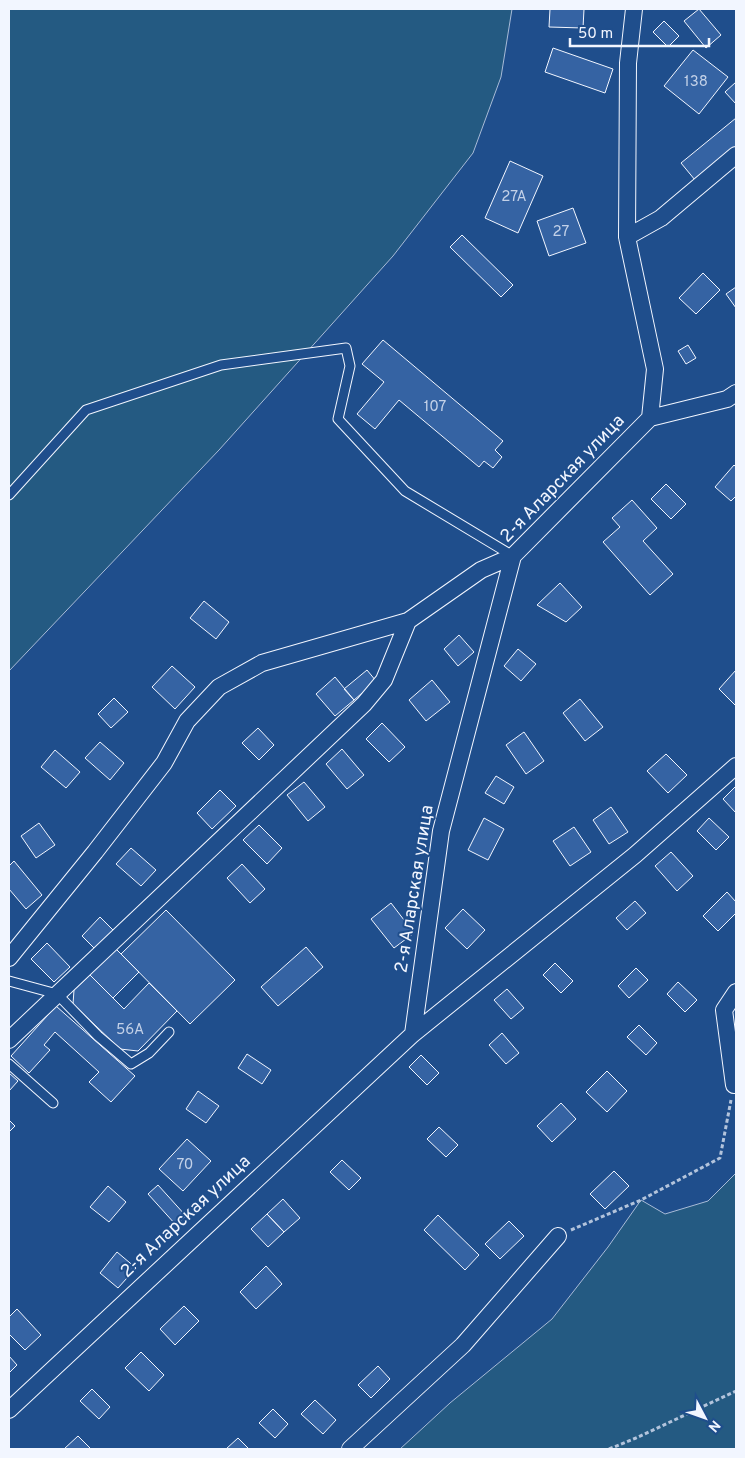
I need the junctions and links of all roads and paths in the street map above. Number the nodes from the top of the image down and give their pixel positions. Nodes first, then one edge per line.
1 (634, 9) edge
2 (736, 155) edge
3 (627, 237) junction
4 (736, 393) edge
5 (650, 418) junction
6 (9, 495) edge
7 (513, 556) junction
8 (408, 621) junction
9 (736, 766) edge
10 (9, 958) edge
11 (9, 981) edge
12 (736, 992) edge
13 (58, 994) junction
14 (169, 1032) dead end
15 (413, 1034) junction
16 (9, 1040) edge
17 (9, 1064) edge
18 (734, 1085) joint
19 (53, 1103) dead end
20 (558, 1236) joint
21 (736, 1391) edge
22 (9, 1410) edge
23 (350, 1449) edge
24 (609, 1449) edge

1 - 3 street, 2-я Аларская улица
2 - 3 street
3 - 5 street, 2-я Аларская улица
4 - 5 street
5 - 7 street, 2-я Аларская улица
6 - 7 lane
7 - 8 street
7 - 15 street, 2-я Аларская улица
8 - 10 street
8 - 13 street
9 - 15 street, 2-я Аларская улица
11 - 13 lane
12 - 18 street
13 - 14 lane
13 - 16 street
15 - 22 street, 2-я Аларская улица
17 - 19 lane
18 - 20 path
20 - 23 street
21 - 24 path

